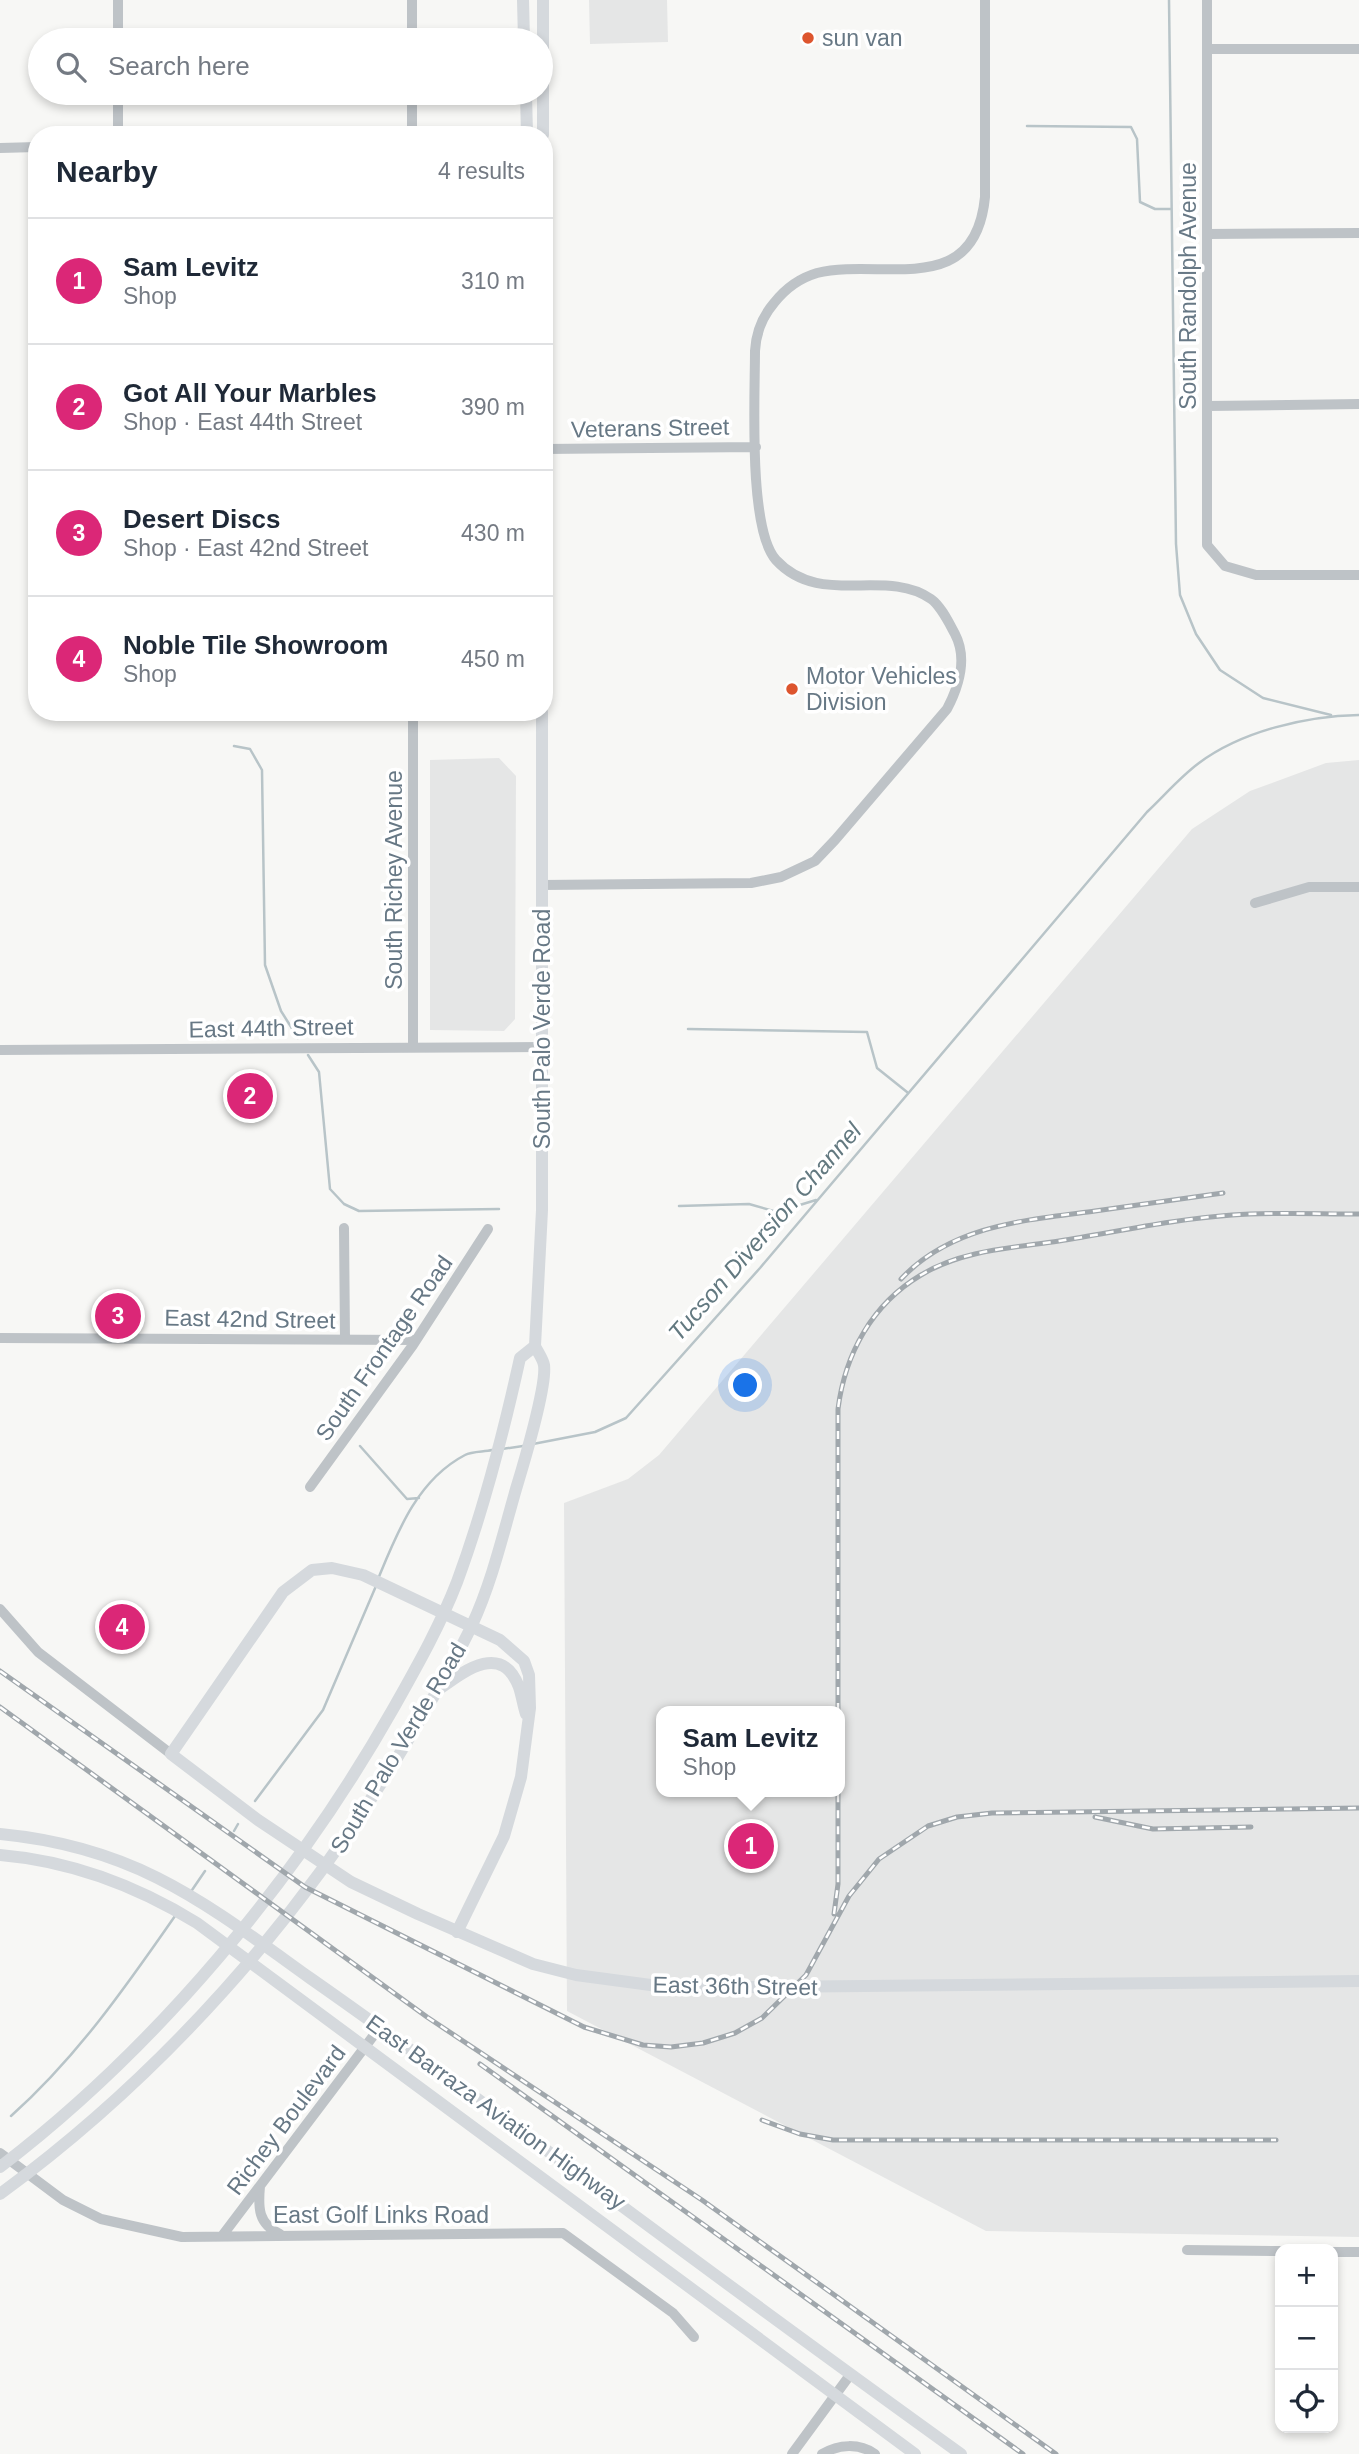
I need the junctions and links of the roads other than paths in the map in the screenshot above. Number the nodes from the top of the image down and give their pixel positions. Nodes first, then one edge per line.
1 (118, 0) edge
2 (412, 0) edge
3 (523, 0) edge
4 (543, 0) edge
5 (985, 0) edge
6 (1207, 0) edge
7 (118, 28) edge
8 (412, 28) edge
9 (524, 28) edge
10 (543, 28) edge
11 (1207, 48) junction
12 (1359, 49) edge
13 (118, 105) edge
14 (412, 105) edge
15 (526, 105) edge
16 (543, 105) edge
17 (118, 126) edge
18 (412, 126) edge
19 (527, 126) edge
20 (543, 126) edge
21 (28, 147) edge
22 (0, 148) edge
23 (1359, 233) edge
24 (1208, 234) junction
25 (1359, 404) edge
26 (1208, 406) junction
27 (756, 446) junction
28 (553, 449) edge
29 (1359, 575) edge
30 (413, 721) edge
31 (542, 721) edge
32 (542, 885) junction
33 (1359, 887) edge
34 (1255, 903) dead end
35 (414, 1047) junction
36 (543, 1047) junction
37 (0, 1050) edge
38 (344, 1228) dead end
39 (488, 1229) dead end
40 (0, 1338) edge
41 (345, 1339) junction
42 (416, 1340) junction
43 (535, 1346) junction
44 (310, 1487) dead end
45 (0, 1609) edge
46 (444, 1613) junction
47 (471, 1626) junction
48 (436, 1691) junction
49 (528, 1718) junction
50 (171, 1754) junction
51 (0, 1834) edge
52 (0, 1841) edge
53 (0, 1855) edge
54 (150, 1873) junction
55 (457, 1932) junction
56 (1359, 1981) edge
57 (380, 2027) junction
58 (366, 2046) junction
59 (3, 2160) edge
60 (28, 2174) junction
61 (260, 2186) junction
62 (0, 2194) edge
63 (284, 2235) junction
64 (222, 2236) junction
65 (1187, 2250) dead end
66 (1275, 2251) edge
67 (1338, 2252) edge
68 (1359, 2252) edge
69 (694, 2337) dead end
70 (850, 2375) junction
71 (835, 2396) junction
72 (792, 2454) edge
73 (822, 2454) edge
74 (875, 2454) edge
75 (915, 2454) edge
76 (961, 2454) edge

1 - 7 street
2 - 8 street
3 - 9 main road
4 - 10 main road
5 - 27 street
6 - 11 street, South Randolph Avenue
11 - 12 street
11 - 24 street, South Randolph Avenue
13 - 17 street
14 - 18 street
15 - 19 main road
16 - 20 main road
21 - 22 street
23 - 24 street
24 - 26 street, South Randolph Avenue
25 - 26 street
26 - 29 street, South Randolph Avenue
27 - 28 street, Veterans Street
27 - 32 street
30 - 35 street, South Richey Avenue
31 - 32 main road, South Palo Verde Road
32 - 36 main road, South Palo Verde Road
33 - 34 street
35 - 36 street, East 44th Street
35 - 37 street, East 44th Street
36 - 43 main road, South Palo Verde Road
38 - 41 street
39 - 42 street, South Frontage Road
40 - 41 street, East 42nd Street
41 - 42 street, East 42nd Street
42 - 44 street, South Frontage Road
43 - 46 main road, South Palo Verde Road
43 - 47 main road, South Palo Verde Road
45 - 50 street
46 - 47 main road
46 - 50 main road
46 - 59 main road, South Palo Verde Road
47 - 48 main road, South Palo Verde Road
47 - 49 main road
48 - 49 main road
48 - 60 main road, South Palo Verde Road
49 - 55 main road
50 - 55 main road, East 36th Street
51 - 54 main road, East Barraza Aviation Highway
52 - 54 main road
53 - 58 main road, East Barraza Aviation Highway
54 - 57 main road, East Barraza Aviation Highway
55 - 56 main road, East 36th Street
57 - 58 street, Richey Boulevard
57 - 70 main road, East Barraza Aviation Highway
58 - 61 street, Richey Boulevard
58 - 71 main road, East Barraza Aviation Highway
59 - 60 street, East Golf Links Road
60 - 62 main road, South Palo Verde Road
60 - 64 street, East Golf Links Road
61 - 63 street
61 - 64 street, Richey Boulevard
63 - 64 street, East Golf Links Road
63 - 69 street, East Golf Links Road
65 - 66 street
67 - 68 street
70 - 71 street
70 - 76 main road, East Barraza Aviation Highway
71 - 72 street
71 - 75 main road, East Barraza Aviation Highway
73 - 74 street

